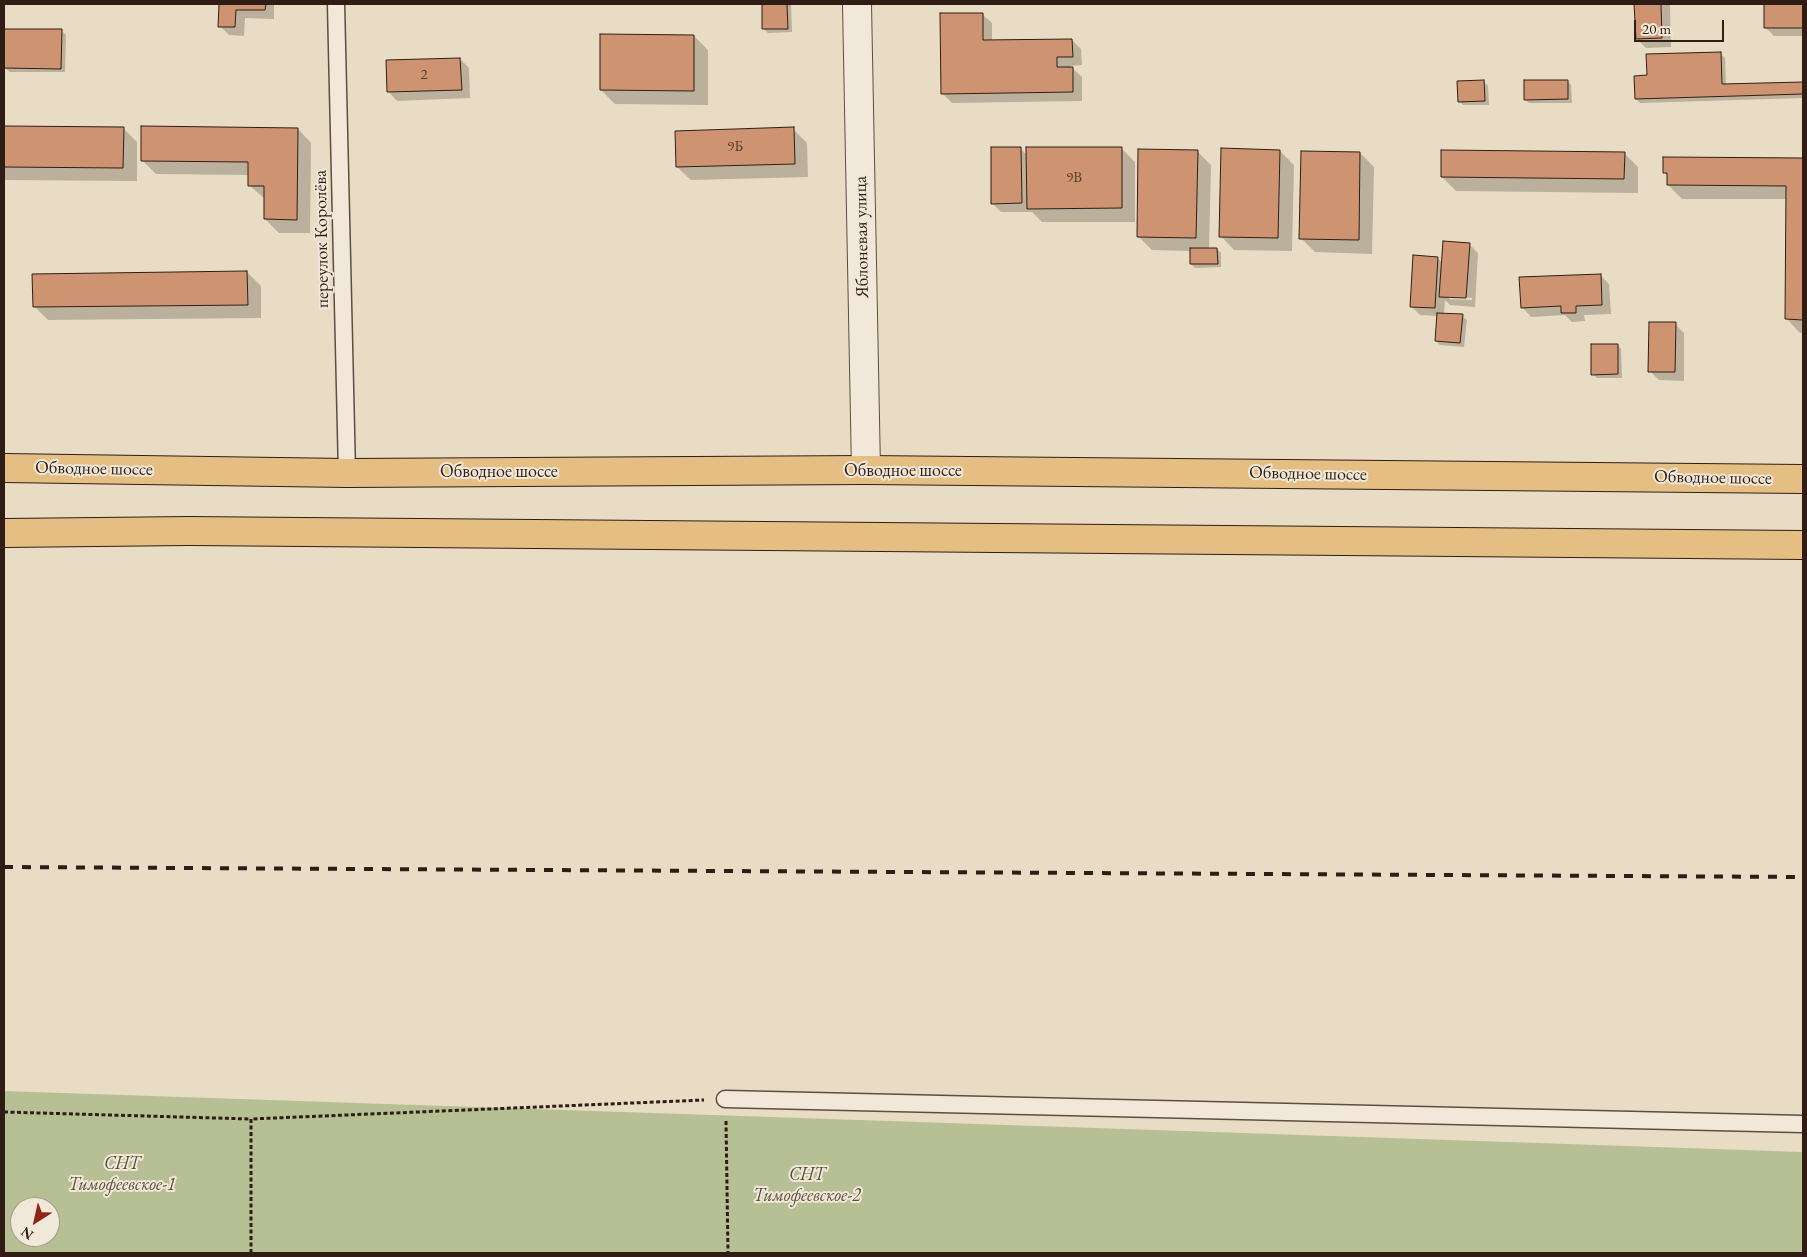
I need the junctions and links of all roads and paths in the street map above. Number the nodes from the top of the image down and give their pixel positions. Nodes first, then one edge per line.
1 (336, 4) edge
2 (858, 4) edge
3 (4, 468) edge
4 (866, 470) junction
5 (347, 473) junction
6 (1803, 479) edge
7 (4, 533) edge
8 (1803, 545) edge
9 (725, 1099) junction
10 (4, 1112) edge
11 (251, 1118) junction
12 (1803, 1124) edge
13 (251, 1253) edge
14 (728, 1253) edge

1 - 5 lane, переулок Королёва
2 - 4 street, Яблоневая улица
3 - 5 main road, Обводное шоссе
4 - 5 main road, Обводное шоссе
4 - 6 main road, Обводное шоссе
7 - 8 main road
9 - 11 path
9 - 12 lane
9 - 14 path
10 - 11 path
11 - 13 path

